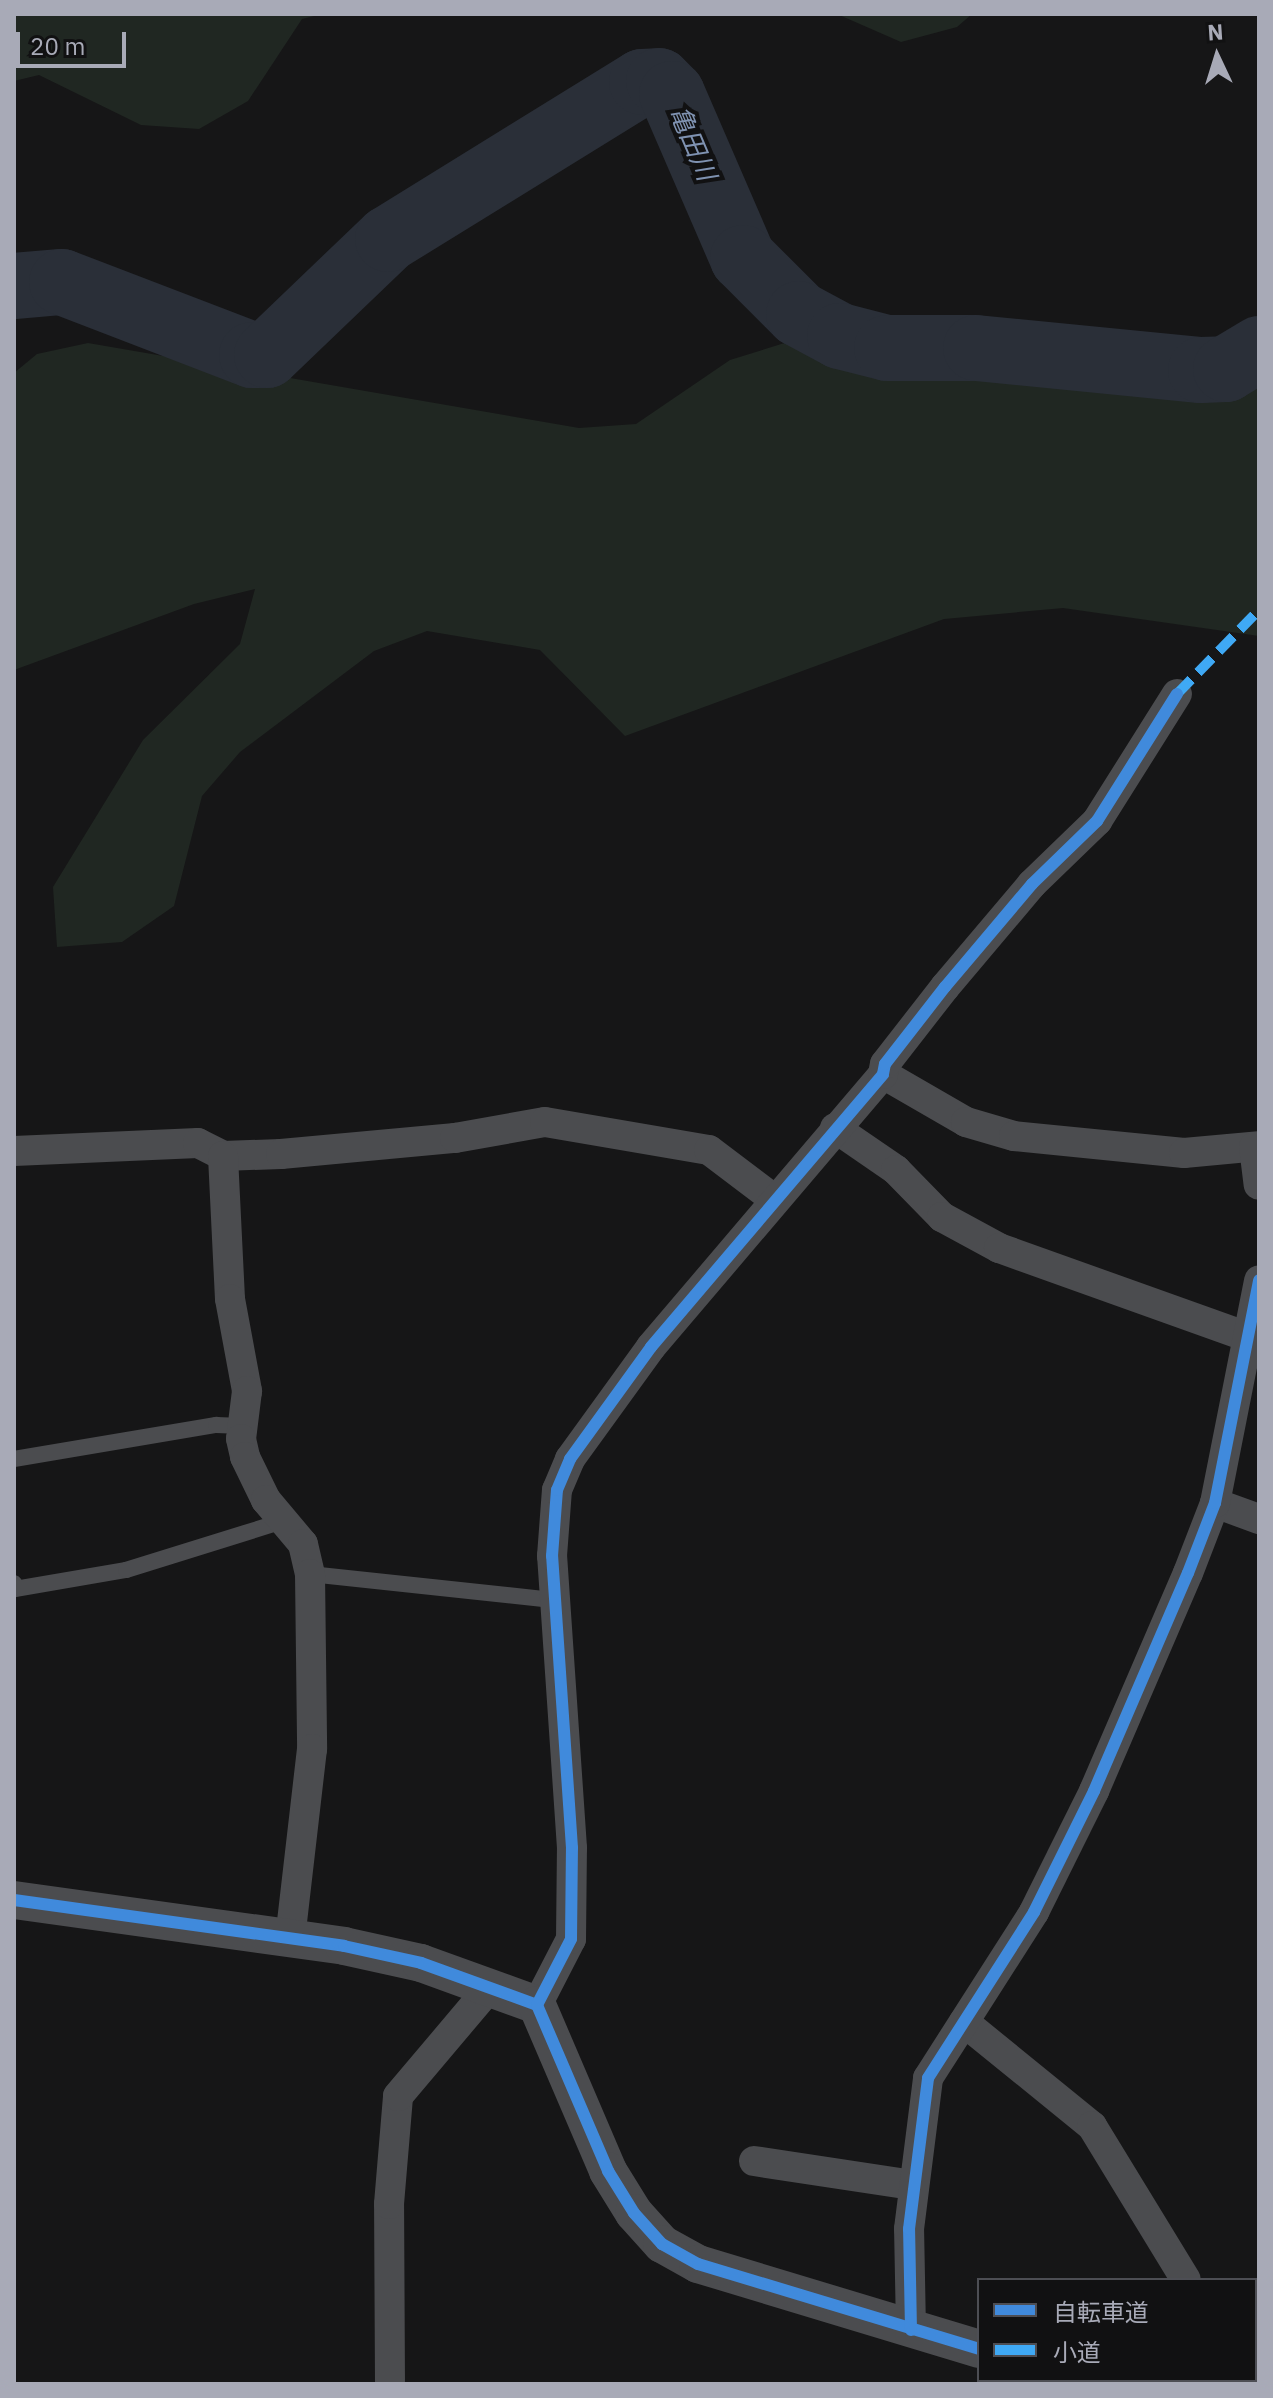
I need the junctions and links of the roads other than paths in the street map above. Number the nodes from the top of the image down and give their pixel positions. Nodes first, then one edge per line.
1 (1177, 694) dead end
2 (883, 1074) junction
3 (835, 1128) junction
4 (1257, 1147) edge
5 (14, 1151) edge
6 (223, 1156) junction
7 (1259, 1185) edge
8 (775, 1200) junction
9 (1259, 1280) edge
10 (1248, 1337) junction
11 (243, 1426) junction
12 (14, 1459) edge
13 (1215, 1503) junction
14 (1259, 1519) edge
15 (283, 1521) junction
16 (310, 1574) junction
17 (14, 1583) edge
18 (553, 1600) junction
19 (14, 1900) edge
20 (290, 1938) junction
21 (490, 1987) junction
22 (537, 2005) junction
23 (964, 2022) junction
24 (754, 2161) dead end
25 (913, 2185) junction
26 (1185, 2278) edge
27 (911, 2330) junction
28 (977, 2348) edge
29 (390, 2384) edge

1 - 2 street
2 - 3 street
2 - 4 street
3 - 8 street
3 - 10 street
4 - 7 street
5 - 6 street
6 - 8 street
6 - 11 street
8 - 18 street
9 - 10 street
10 - 13 street
11 - 12 lane
11 - 15 street
13 - 14 street
13 - 23 street
15 - 16 street
15 - 17 lane
16 - 18 lane
16 - 20 street
18 - 22 street
19 - 20 street
20 - 21 street
21 - 22 street
21 - 29 street
22 - 27 street
23 - 25 street
23 - 26 street
24 - 25 street
25 - 27 street
27 - 28 street

